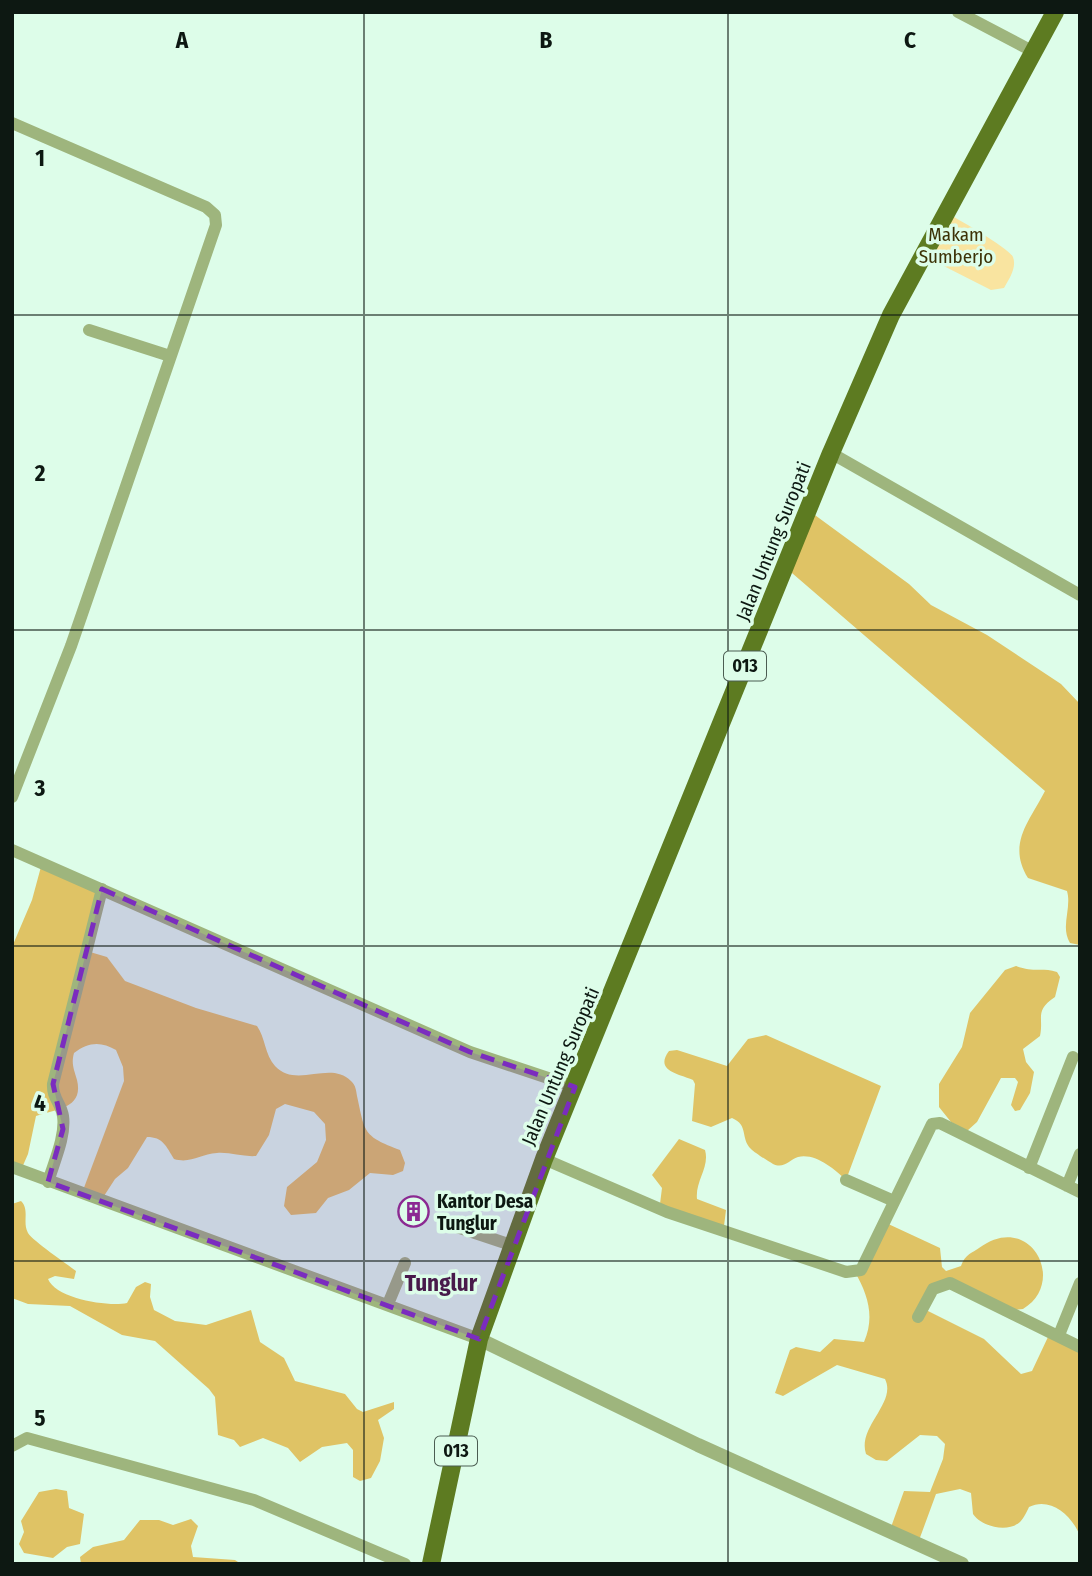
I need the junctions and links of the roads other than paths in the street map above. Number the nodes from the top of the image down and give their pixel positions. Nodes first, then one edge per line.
1 (958, 12) edge
2 (1055, 12) edge
3 (1034, 52) junction
4 (12, 123) edge
5 (89, 330) dead end
6 (170, 356) junction
7 (831, 453) junction
8 (1080, 595) edge
9 (12, 797) edge
10 (12, 850) edge
11 (102, 889) junction
12 (1073, 1057) dead end
13 (575, 1087) junction
14 (1080, 1154) edge
15 (544, 1158) junction
16 (12, 1167) edge
17 (1029, 1168) junction
18 (846, 1180) dead end
19 (48, 1182) junction
20 (1067, 1186) junction
21 (1080, 1192) edge
22 (894, 1202) junction
23 (451, 1224) dead end
24 (510, 1245) junction
25 (405, 1263) dead end
26 (1080, 1283) edge
27 (388, 1304) junction
28 (918, 1317) dead end
29 (1059, 1335) junction
30 (479, 1339) junction
31 (1080, 1347) edge
32 (12, 1446) edge
33 (405, 1564) edge
34 (431, 1564) edge
35 (962, 1564) edge

1 - 3 street
2 - 3 main road, Jalan Untung Suropati / 013
3 - 7 main road, Jalan Untung Suropati / 013
4 - 6 street
5 - 6 street
6 - 9 street
7 - 8 street
7 - 13 main road, Jalan Untung Suropati / 013
10 - 11 street
11 - 13 street
11 - 19 street
12 - 17 street
13 - 15 main road, Jalan Untung Suropati / 013
14 - 20 street
15 - 22 street
15 - 24 main road, Jalan Untung Suropati / 013
16 - 19 street
17 - 20 street
17 - 22 street
18 - 22 street
19 - 27 street
20 - 21 street
23 - 24 street
24 - 30 main road, Jalan Untung Suropati / 013
25 - 27 street
26 - 29 street
27 - 30 street
28 - 29 street
29 - 31 street
30 - 34 main road, 013
30 - 35 street
32 - 33 street

